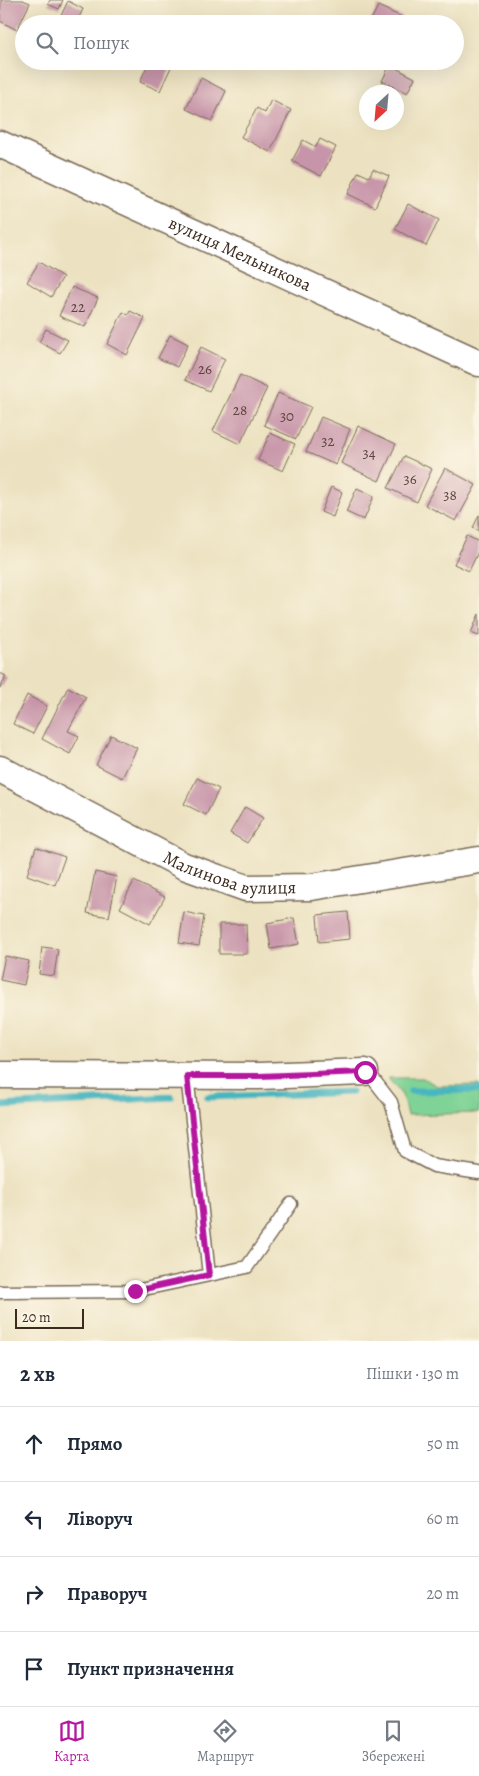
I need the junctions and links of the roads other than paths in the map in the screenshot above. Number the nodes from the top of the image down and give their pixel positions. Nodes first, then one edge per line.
1 (0, 144) edge
2 (479, 363) edge
3 (0, 769) edge
4 (479, 860) edge
5 (365, 1072) joint
6 (0, 1075) edge
7 (187, 1076) junction
8 (479, 1173) edge
9 (291, 1204) dead end
10 (209, 1275) junction
11 (0, 1292) edge

1 - 2 street, вулиця Мельникова
3 - 4 street, Малинова вулиця
5 - 7 street
5 - 8 lane
6 - 7 street
7 - 10 lane
9 - 10 lane
10 - 11 lane

